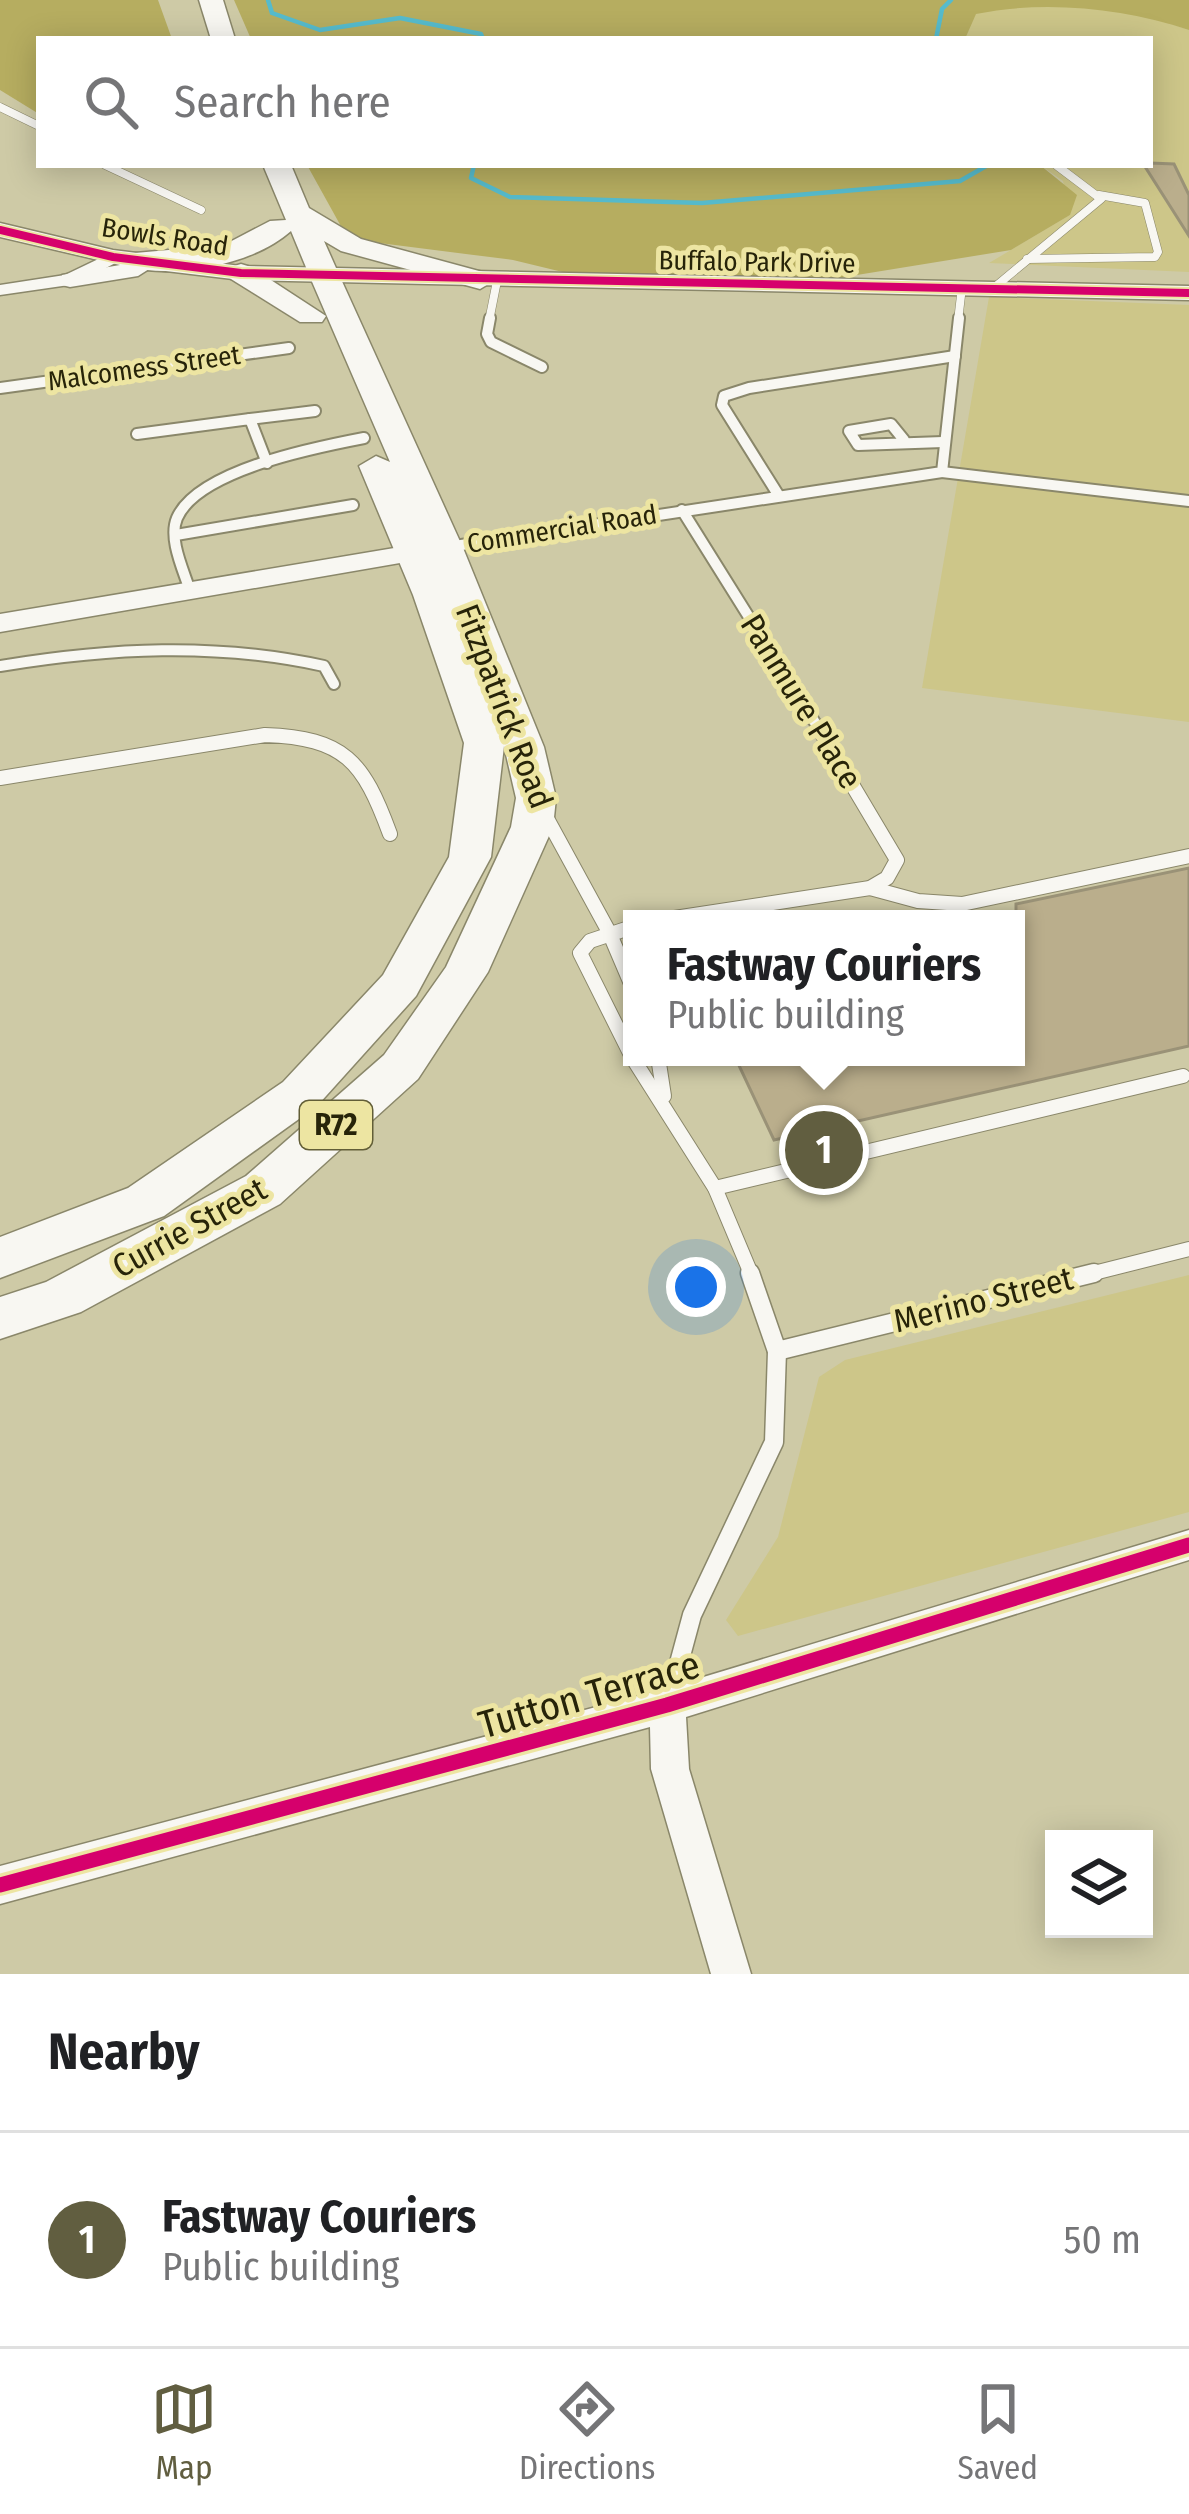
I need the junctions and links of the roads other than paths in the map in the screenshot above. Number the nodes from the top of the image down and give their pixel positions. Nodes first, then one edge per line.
1 (192, 0) edge
2 (211, 0) edge
3 (202, 36) edge
4 (222, 36) edge
5 (0, 106) edge
6 (36, 124) edge
7 (111, 168) edge
8 (257, 168) edge
9 (278, 168) edge
10 (1060, 168) edge
11 (1099, 195) junction
12 (201, 210) dead end
13 (289, 220) junction
14 (0, 230) edge
15 (77, 245) junction
16 (123, 259) junction
17 (1027, 259) junction
18 (165, 265) junction
19 (241, 274) junction
20 (310, 276) junction
21 (70, 280) junction
22 (489, 281) junction
23 (35, 286) junction
24 (996, 286) junction
25 (962, 287) junction
26 (0, 290) edge
27 (1189, 293) edge
28 (311, 316) junction
29 (289, 348) dead end
30 (955, 356) junction
31 (542, 367) dead end
32 (0, 388) edge
33 (315, 411) dead end
34 (250, 419) junction
35 (137, 434) dead end
36 (364, 439) junction
37 (904, 440) junction
38 (943, 442) junction
39 (267, 463) junction
40 (942, 472) junction
41 (779, 496) junction
42 (1189, 501) edge
43 (353, 505) dead end
44 (682, 510) junction
45 (176, 536) junction
46 (429, 550) junction
47 (190, 591) junction
48 (0, 622) edge
49 (0, 666) edge
50 (334, 684) dead end
51 (484, 742) joint
52 (0, 778) edge
53 (536, 798) junction
54 (390, 834) dead end
55 (1189, 856) edge
56 (870, 888) junction
57 (727, 910) edge
58 (623, 929) edge
59 (609, 932) junction
60 (623, 965) edge
61 (623, 1041) edge
62 (639, 1066) edge
63 (659, 1066) edge
64 (1184, 1076) dead end
65 (664, 1101) junction
66 (715, 1188) junction
67 (1189, 1250) edge
68 (0, 1258) edge
69 (0, 1318) edge
70 (777, 1351) junction
71 (1189, 1545) edge
72 (667, 1705) junction
73 (0, 1885) edge
74 (731, 1974) edge

1 - 3 main road
2 - 4 main road
5 - 6 lane
7 - 12 lane
8 - 13 main road, R72
9 - 13 main road, R72
10 - 11 lane
11 - 17 lane
11 - 17 lane
13 - 16 main road
13 - 20 main road, R72
13 - 22 main road
14 - 15 street, Bowls Road
15 - 16 street, Bowls Road
15 - 23 street
16 - 18 street, Bowls Road
16 - 21 street
17 - 24 lane
18 - 19 street, Bowls Road
18 - 21 street
19 - 20 street, Bowls Road
19 - 28 main road
20 - 22 street, Buffalo Park Drive
20 - 28 main road, Fitzpatrick Road / R72
20 - 46 main road, Fitzpatrick Road / R72
21 - 23 street
22 - 25 street, Buffalo Park Drive
22 - 31 lane
23 - 26 street
24 - 25 street, Buffalo Park Drive
24 - 27 street, Buffalo Park Drive
25 - 30 lane
28 - 36 main road, Fitzpatrick Road / R72
29 - 32 lane, Malcomess Street
30 - 38 lane
30 - 41 lane
33 - 34 lane
34 - 35 lane
34 - 39 lane
36 - 39 lane
36 - 46 main road, Fitzpatrick Road / R72
37 - 37 lane
37 - 38 lane
38 - 40 lane
39 - 45 lane
40 - 41 lane, Commercial Road
40 - 42 lane, Commercial Road
41 - 44 lane, Commercial Road
43 - 45 lane
44 - 46 lane, Commercial Road
44 - 56 lane, Panmure Place
45 - 47 lane
46 - 47 street, Commercial Road
46 - 51 main road, Fitzpatrick Road / R72
46 - 53 main road, Fitzpatrick Road / R72
47 - 48 street, Commercial Road
49 - 50 lane
51 - 68 main road, Currie Street / R72
52 - 54 lane
53 - 59 lane, Fitzpatrick Road
53 - 69 main road, Currie Street / R72
55 - 56 lane
56 - 57 lane
58 - 59 lane
59 - 60 lane, Fitzpatrick Road
59 - 61 lane
62 - 65 lane
63 - 65 lane
64 - 66 lane
65 - 66 lane
66 - 70 lane
67 - 70 lane, Merino Street
70 - 72 lane
71 - 72 street, Tutton Terrace
72 - 73 street, Tutton Terrace
72 - 74 street

